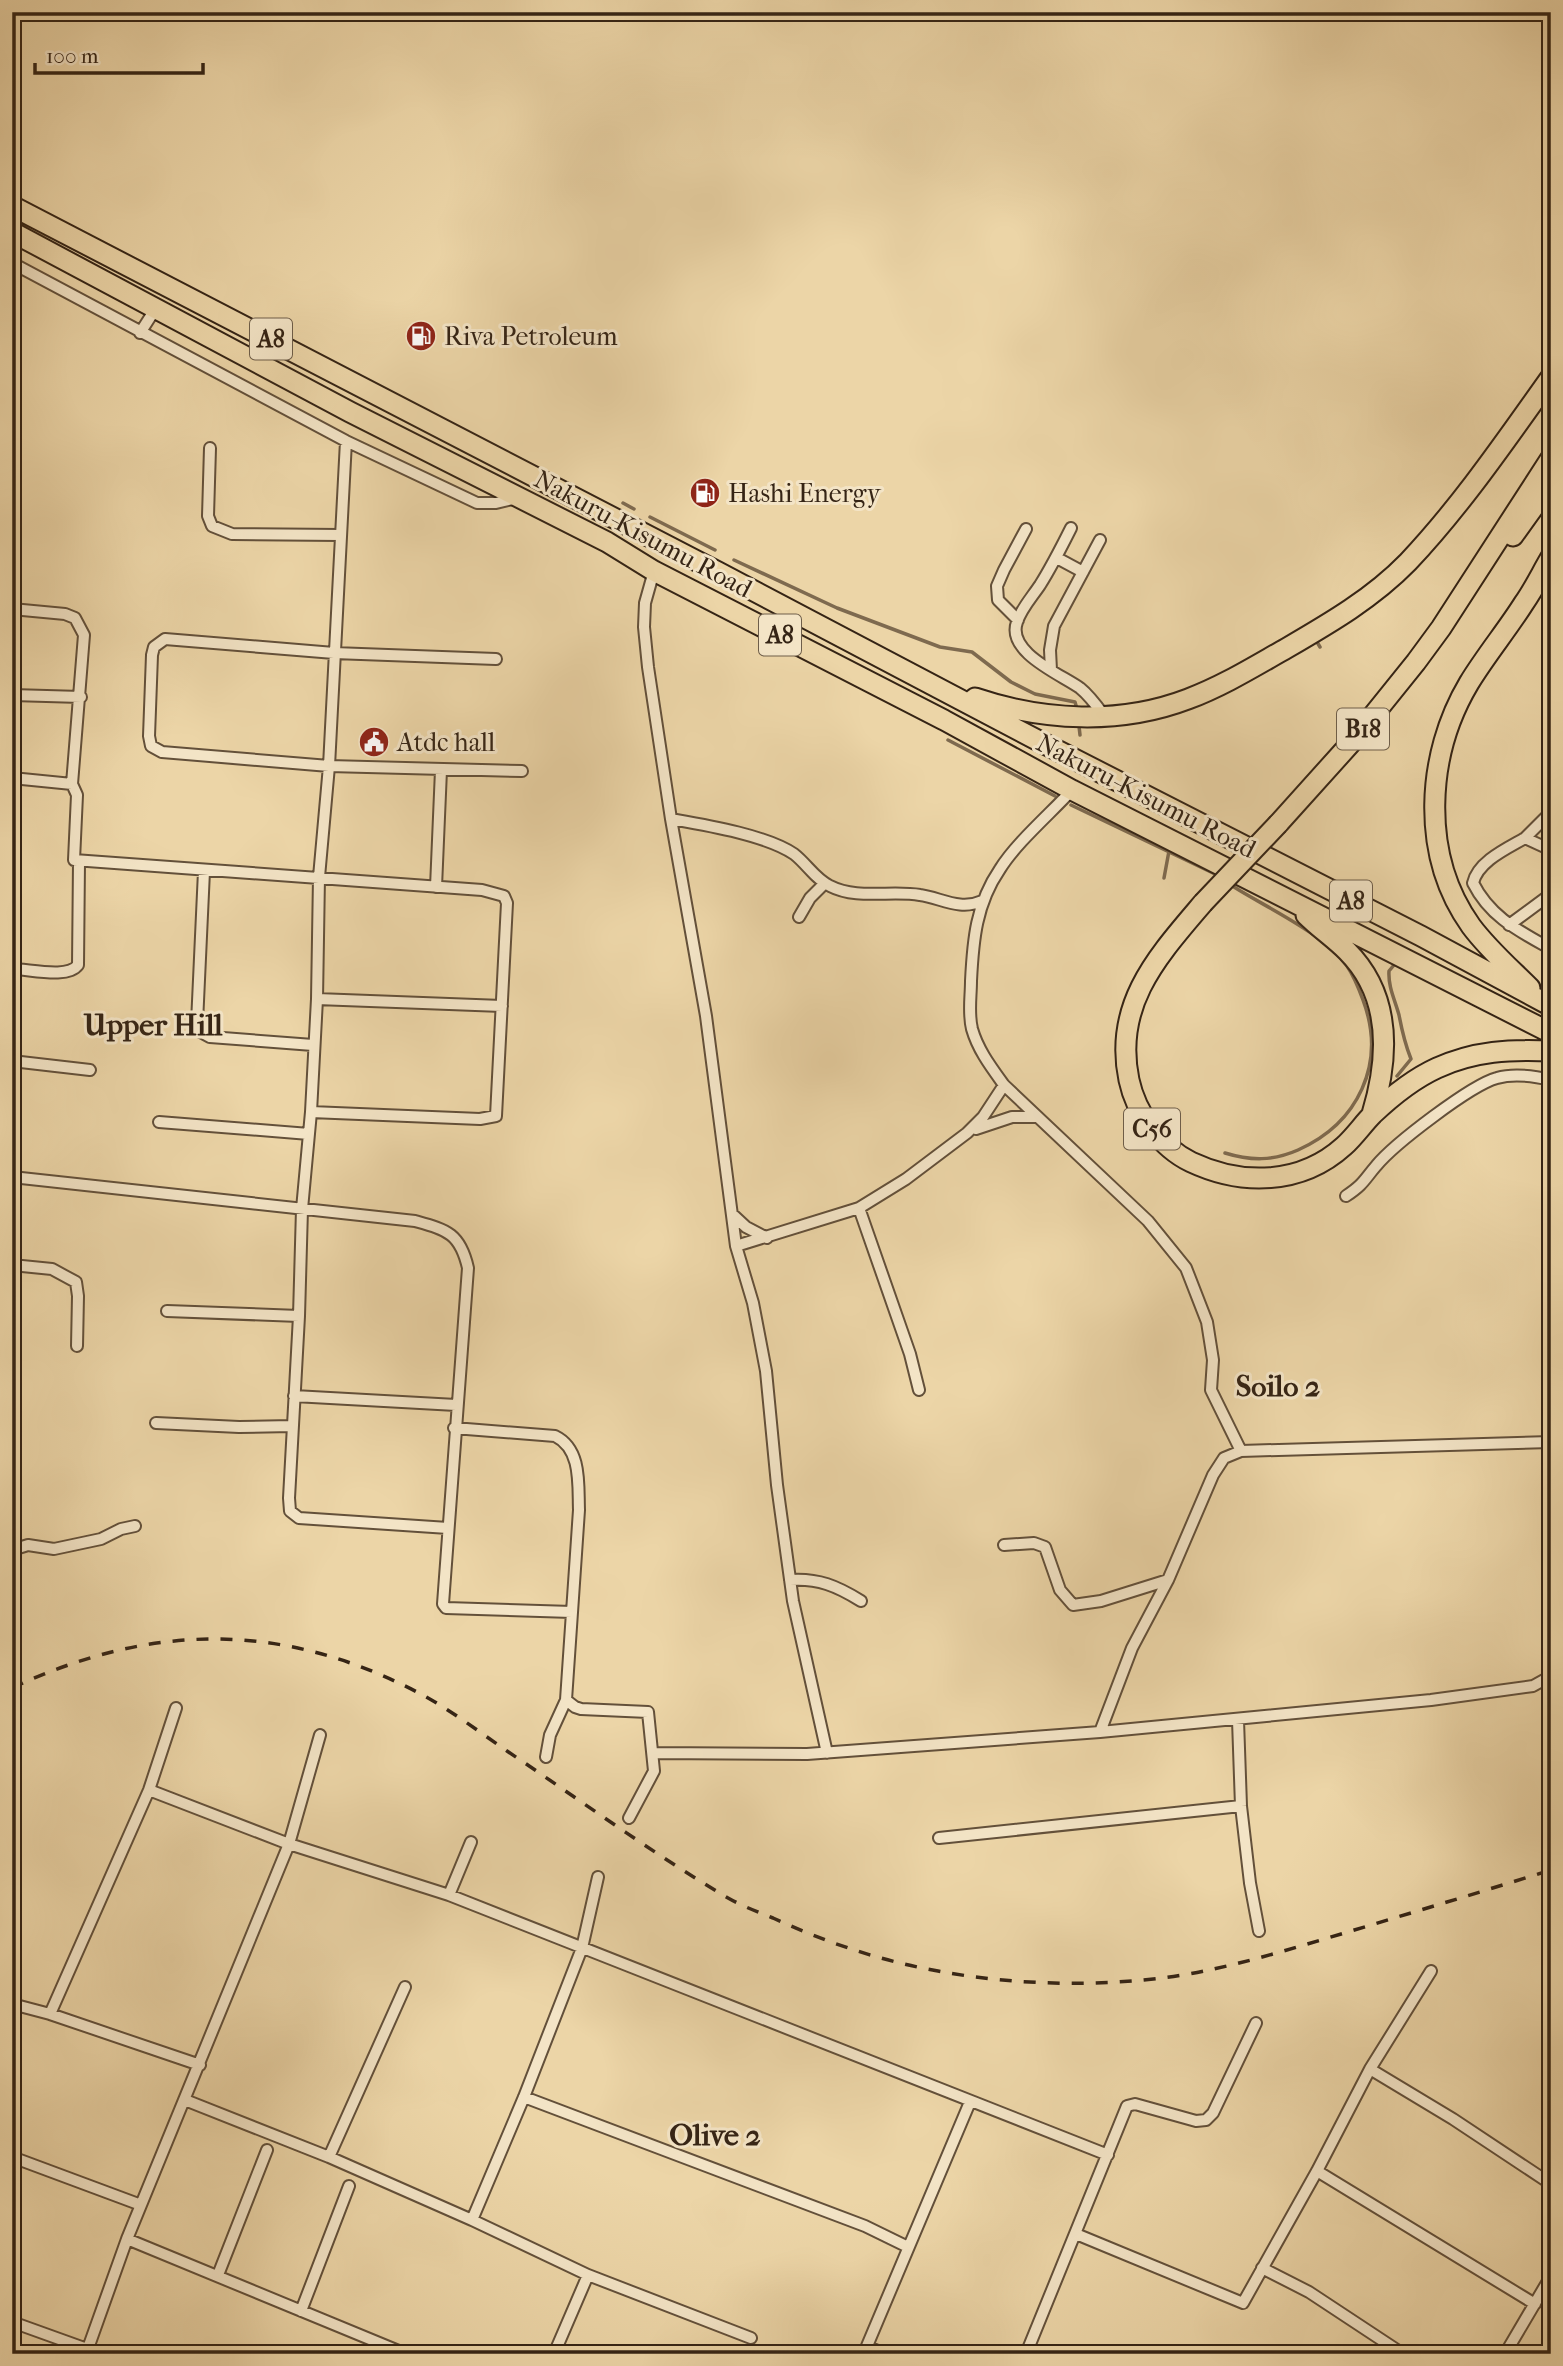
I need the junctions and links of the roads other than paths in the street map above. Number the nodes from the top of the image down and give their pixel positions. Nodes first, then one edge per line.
1 (12, 206) edge
2 (12, 232) edge
3 (12, 263) edge
4 (156, 308) junction
5 (140, 332) junction
6 (1551, 377) edge
7 (346, 441) junction
8 (210, 448) dead end
9 (1550, 459) edge
10 (1551, 483) edge
11 (517, 498) junction
12 (1071, 527) dead end
13 (1026, 529) dead end
14 (340, 535) junction
15 (1100, 540) dead end
16 (1551, 557) edge
17 (1057, 558) junction
18 (654, 570) junction
19 (1083, 572) junction
20 (12, 609) edge
21 (1018, 620) junction
22 (1441, 628) junction
23 (334, 653) junction
24 (496, 659) dead end
25 (1051, 670) junction
26 (930, 683) junction
27 (12, 695) edge
28 (81, 697) junction
29 (1105, 717) junction
30 (329, 766) junction
31 (441, 770) junction
32 (522, 771) dead end
33 (12, 778) edge
34 (72, 784) junction
35 (1072, 790) junction
36 (1551, 812) edge
37 (671, 820) junction
38 (1525, 838) junction
39 (1551, 850) edge
40 (79, 862) junction
41 (204, 871) junction
42 (319, 877) junction
43 (825, 883) junction
44 (436, 887) junction
45 (1551, 894) edge
46 (982, 901) junction
47 (1203, 902) joint
48 (1293, 902) junction
49 (799, 917) dead end
50 (1509, 925) junction
51 (1551, 949) edge
52 (12, 970) edge
53 (317, 999) junction
54 (1547, 1004) edge
55 (502, 1006) junction
56 (1551, 1033) edge
57 (313, 1045) junction
58 (1551, 1051) edge
59 (12, 1060) edge
60 (90, 1070) dead end
61 (1551, 1080) edge
62 (1004, 1085) junction
63 (311, 1112) junction
64 (1372, 1115) junction
65 (1038, 1117) junction
66 (159, 1122) dead end
67 (967, 1133) junction
68 (309, 1134) junction
69 (12, 1177) edge
70 (1346, 1196) dead end
71 (859, 1208) junction
72 (302, 1209) junction
73 (731, 1213) junction
74 (767, 1238) junction
75 (736, 1246) junction
76 (12, 1265) edge
77 (167, 1311) dead end
78 (299, 1316) junction
79 (77, 1346) dead end
80 (919, 1390) dead end
81 (294, 1396) junction
82 (456, 1405) junction
83 (156, 1423) dead end
84 (292, 1426) junction
85 (454, 1428) junction
86 (1551, 1442) edge
87 (1241, 1451) junction
88 (135, 1526) dead end
89 (448, 1528) junction
90 (1004, 1545) dead end
91 (12, 1550) edge
92 (790, 1580) junction
93 (1168, 1580) junction
94 (861, 1601) dead end
95 (572, 1612) junction
96 (1551, 1676) edge
97 (566, 1700) junction
98 (176, 1708) dead end
99 (1238, 1720) junction
100 (1100, 1732) junction
101 (320, 1735) dead end
102 (653, 1753) junction
103 (827, 1753) junction
104 (546, 1757) dead end
105 (149, 1790) junction
106 (1241, 1806) junction
107 (629, 1818) dead end
108 (939, 1838) dead end
109 (471, 1842) dead end
110 (289, 1844) junction
111 (598, 1877) dead end
112 (449, 1895) junction
113 (1259, 1931) dead end
114 (582, 1948) junction
115 (1431, 1971) dead end
116 (405, 1987) dead end
117 (12, 2004) edge
118 (50, 2014) junction
119 (1256, 2023) dead end
120 (200, 2065) junction
121 (1370, 2069) junction
122 (524, 2097) junction
123 (185, 2100) junction
124 (971, 2102) junction
125 (267, 2150) dead end
126 (1108, 2155) junction
127 (12, 2157) edge
128 (329, 2157) junction
129 (1317, 2171) junction
130 (1551, 2184) edge
131 (349, 2186) dead end
132 (141, 2205) junction
133 (472, 2220) junction
134 (1076, 2234) junction
135 (127, 2239) junction
136 (908, 2247) junction
137 (1262, 2268) junction
138 (218, 2275) junction
139 (588, 2275) junction
140 (1551, 2276) edge
141 (1535, 2304) junction
142 (301, 2311) junction
143 (12, 2322) edge
144 (751, 2338) dead end
145 (866, 2350) edge
146 (87, 2351) edge
147 (101, 2354) edge
148 (406, 2354) edge
149 (554, 2354) edge
150 (884, 2354) edge
151 (1026, 2354) edge
152 (1403, 2354) edge
153 (1505, 2354) edge

1 - 26 highway, Nakuru-Kisumu Road / A8
2 - 4 highway, Nakuru-Kisumu Road / A8
3 - 5 street
4 - 5 street
4 - 11 highway, Nakuru-Kisumu Road / A8
5 - 7 street
6 - 29 highway
7 - 11 street
7 - 14 street
8 - 14 street
9 - 22 highway, B18
10 - 22 highway, B18
11 - 18 highway, Nakuru-Kisumu Road / A8
12 - 17 street
13 - 21 street
14 - 23 street
15 - 19 street
16 - 54 highway
17 - 19 street
17 - 21 street
18 - 35 highway, Nakuru-Kisumu Road / A8
18 - 37 street
19 - 25 street
20 - 28 street
21 - 25 street
22 - 47 highway, B18, bridge
23 - 24 street
23 - 30 street
23 - 30 street
25 - 29 street
26 - 29 highway
26 - 54 highway, Nakuru-Kisumu Road / A8
27 - 28 street
28 - 34 street
30 - 31 street
30 - 42 street
31 - 32 street
31 - 44 street
33 - 34 street
34 - 40 street
35 - 46 street
35 - 48 highway, Nakuru-Kisumu Road / A8
36 - 38 street
37 - 43 street
37 - 73 street
38 - 39 street
38 - 50 street
40 - 41 street
40 - 52 street
41 - 42 street
41 - 57 street
42 - 44 street
42 - 53 street
43 - 46 street
43 - 49 street
44 - 55 street
45 - 50 street
46 - 62 street
47 - 64 highway, C56
48 - 56 highway, Nakuru-Kisumu Road / A8
48 - 64 highway
50 - 51 street
53 - 55 street
53 - 57 street
55 - 63 street
57 - 63 street
58 - 64 highway
59 - 60 street
61 - 70 street
62 - 65 street
62 - 67 street
63 - 68 street
65 - 67 street
65 - 87 street
66 - 68 street
67 - 71 street
68 - 72 street
69 - 72 street
71 - 74 street
71 - 80 street
72 - 78 street
72 - 82 street
73 - 74 street
73 - 75 street
74 - 75 street
75 - 92 street
76 - 79 street
77 - 78 street
78 - 81 street
81 - 82 street
81 - 84 street
82 - 85 street
83 - 84 street
84 - 89 street
85 - 89 street
85 - 95 street
86 - 87 street
87 - 93 street
88 - 91 street
89 - 95 street
90 - 93 street
92 - 94 street
92 - 103 street
93 - 100 street
95 - 97 street
96 - 99 street
97 - 102 street
97 - 104 street
98 - 105 street
99 - 100 street
99 - 106 street
100 - 103 street
101 - 110 street
102 - 103 street
102 - 107 street
105 - 110 street
105 - 118 street
106 - 108 street
106 - 113 street
109 - 112 street
110 - 112 street
110 - 120 street
111 - 114 street
112 - 114 street
114 - 122 street
114 - 124 street
115 - 121 street
116 - 128 street
117 - 118 street
118 - 120 street
119 - 126 street
120 - 123 street
121 - 129 street
121 - 130 street
122 - 133 street
122 - 136 street
123 - 128 street
123 - 132 street
124 - 126 street
124 - 136 street
125 - 138 street
126 - 134 street
127 - 132 street
128 - 133 street
129 - 137 street
129 - 141 street
131 - 142 street
132 - 135 street
133 - 139 street
134 - 137 street
134 - 151 street
135 - 138 street
135 - 146 street
136 - 145 street
137 - 152 street
138 - 142 street
139 - 144 street
139 - 149 street
140 - 141 street
141 - 153 street
142 - 148 street
143 - 146 street
145 - 150 street
146 - 147 street

